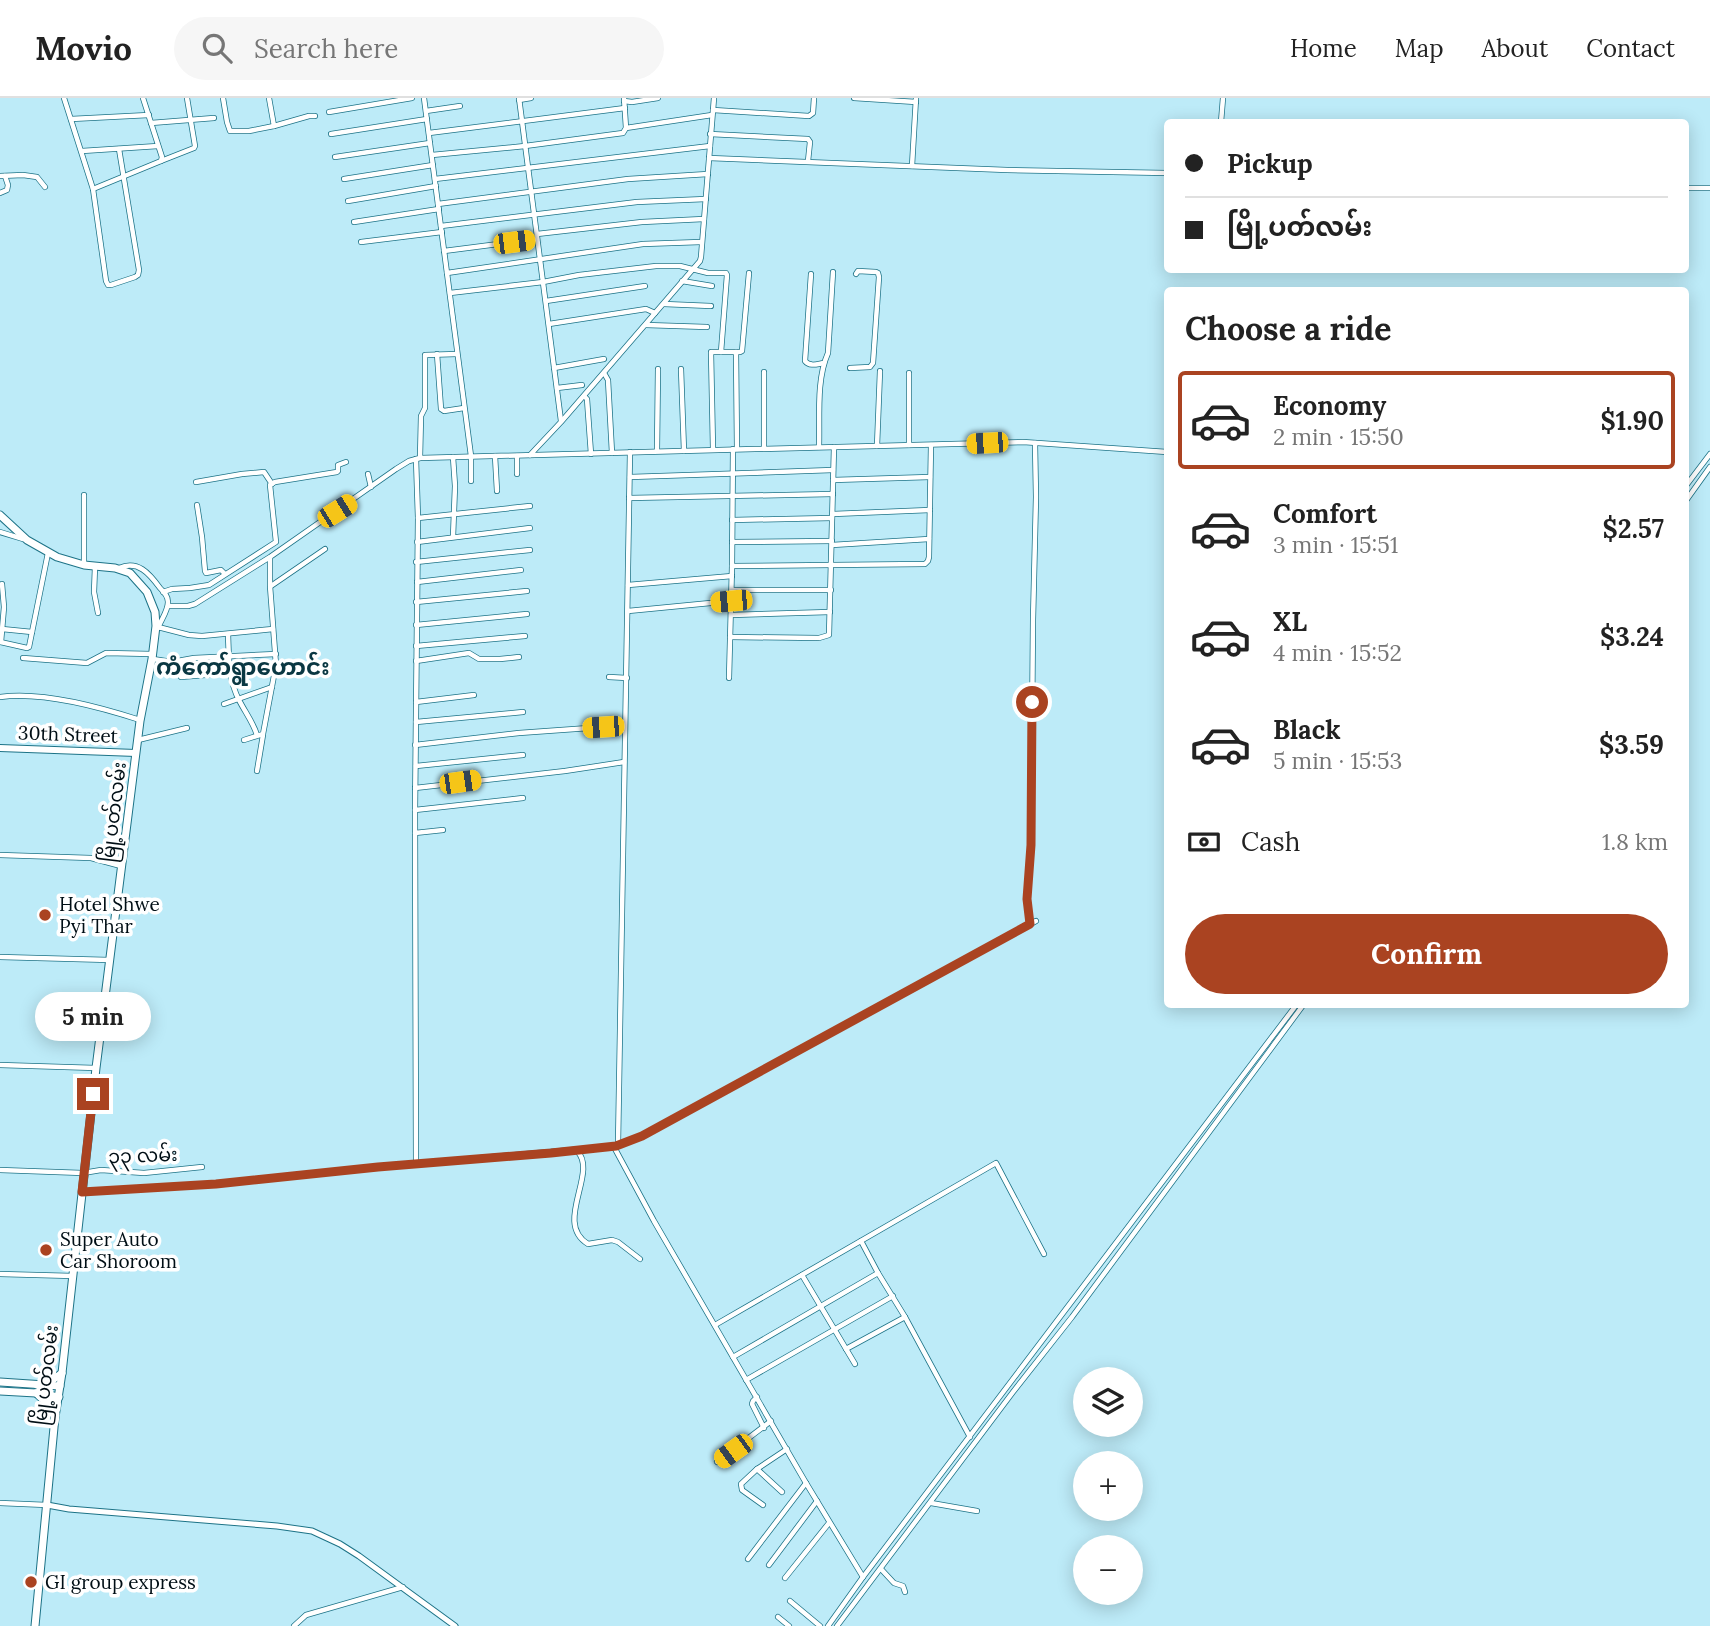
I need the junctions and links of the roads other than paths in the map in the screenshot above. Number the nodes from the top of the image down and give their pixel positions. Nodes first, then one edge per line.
1 (64, 98) edge
2 (143, 98) edge
3 (187, 98) edge
4 (223, 98) edge
5 (269, 98) edge
6 (412, 98) edge
7 (424, 98) edge
8 (531, 98) edge
9 (658, 98) edge
10 (713, 98) edge
11 (814, 98) edge
12 (854, 98) edge
13 (1223, 98) edge
14 (519, 99) edge
15 (624, 99) edge
16 (916, 100) edge
17 (460, 106) dead end
18 (625, 108) junction
19 (329, 111) dead end
20 (426, 111) junction
21 (712, 112) junction
22 (149, 115) junction
23 (316, 116) dead end
24 (214, 118) dead end
25 (427, 118) junction
26 (71, 119) junction
27 (191, 119) junction
28 (1221, 119) edge
29 (151, 122) junction
30 (522, 122) junction
31 (275, 126) junction
32 (626, 128) junction
33 (429, 133) junction
34 (331, 134) dead end
35 (710, 134) junction
36 (430, 143) junction
37 (158, 146) junction
38 (525, 146) junction
39 (710, 146) junction
40 (119, 149) junction
41 (82, 151) junction
42 (432, 155) junction
43 (335, 156) dead end
44 (709, 158) junction
45 (161, 161) junction
46 (808, 161) junction
47 (433, 165) junction
48 (912, 166) junction
49 (528, 169) junction
50 (1164, 173) edge
51 (708, 174) junction
52 (2, 176) edge
53 (125, 176) junction
54 (344, 179) dead end
55 (435, 183) junction
56 (45, 187) dead end
57 (93, 188) junction
58 (1689, 188) edge
59 (1710, 188) edge
60 (531, 192) junction
61 (0, 193) edge
62 (706, 200) junction
63 (348, 201) dead end
64 (438, 207) junction
65 (534, 215) junction
66 (704, 219) junction
67 (354, 222) dead end
68 (441, 229) junction
69 (537, 236) junction
70 (361, 242) dead end
71 (701, 242) junction
72 (444, 251) junction
73 (539, 258) junction
74 (692, 270) junction
75 (447, 272) junction
76 (833, 272) dead end
77 (749, 273) dead end
78 (811, 274) dead end
79 (856, 274) dead end
80 (682, 281) junction
81 (543, 282) junction
82 (645, 286) dead end
83 (712, 286) dead end
84 (450, 293) junction
85 (546, 301) junction
86 (663, 304) junction
87 (711, 306) dead end
88 (655, 313) junction
89 (549, 324) junction
90 (645, 325) junction
91 (707, 327) dead end
92 (721, 352) junction
93 (736, 352) junction
94 (437, 354) junction
95 (457, 354) junction
96 (604, 359) dead end
97 (824, 363) junction
98 (554, 368) junction
99 (850, 368) dead end
100 (658, 369) dead end
101 (681, 369) dead end
102 (880, 370) dead end
103 (764, 372) dead end
104 (604, 373) junction
105 (909, 373) dead end
106 (582, 385) dead end
107 (557, 388) junction
108 (584, 396) junction
109 (464, 408) junction
110 (561, 422) junction
111 (1035, 443) junction
112 (909, 445) junction
113 (931, 445) junction
114 (877, 446) junction
115 (819, 447) junction
116 (834, 447) junction
117 (765, 448) junction
118 (713, 449) junction
119 (735, 449) junction
120 (657, 450) junction
121 (684, 451) junction
122 (630, 452) junction
123 (1164, 452) edge
124 (612, 453) junction
125 (591, 454) junction
126 (1710, 454) edge
127 (530, 455) junction
128 (471, 456) junction
129 (495, 456) junction
130 (517, 456) junction
131 (453, 457) junction
132 (418, 458) junction
133 (346, 462) dead end
134 (1710, 467) edge
135 (833, 470) junction
136 (732, 473) junction
137 (368, 474) dead end
138 (517, 474) dead end
139 (629, 477) junction
140 (930, 477) junction
141 (833, 480) junction
142 (471, 481) dead end
143 (196, 482) dead end
144 (1689, 482) edge
145 (272, 484) junction
146 (371, 487) junction
147 (497, 491) dead end
148 (833, 494) junction
149 (84, 495) dead end
150 (732, 496) junction
151 (1689, 496) edge
152 (629, 498) junction
153 (197, 505) dead end
154 (530, 506) dead end
155 (930, 510) junction
156 (454, 514) junction
157 (832, 516) junction
158 (418, 518) junction
159 (2, 520) edge
160 (732, 520) junction
161 (530, 528) dead end
162 (0, 532) edge
163 (453, 537) junction
164 (929, 539) junction
165 (27, 540) junction
166 (417, 542) junction
167 (732, 542) junction
168 (832, 543) junction
169 (325, 549) dead end
170 (530, 550) dead end
171 (48, 553) junction
172 (270, 557) junction
173 (416, 562) junction
174 (84, 565) junction
175 (95, 566) junction
176 (732, 566) junction
177 (832, 566) junction
178 (118, 568) junction
179 (521, 570) dead end
180 (225, 574) junction
181 (732, 576) junction
182 (417, 582) junction
183 (2, 584) dead end
184 (628, 585) junction
185 (270, 586) junction
186 (732, 590) junction
187 (831, 590) junction
188 (163, 592) junction
189 (527, 592) dead end
190 (731, 601) junction
191 (416, 602) junction
192 (168, 606) junction
193 (628, 611) junction
194 (830, 612) junction
195 (98, 613) dead end
196 (527, 614) dead end
197 (731, 615) junction
198 (416, 625) junction
199 (158, 627) junction
200 (2, 628) junction
201 (273, 629) junction
202 (32, 632) junction
203 (228, 634) junction
204 (155, 636) junction
205 (525, 636) dead end
206 (730, 637) junction
207 (1, 642) edge
208 (416, 646) junction
209 (276, 654) junction
210 (229, 656) junction
211 (152, 657) junction
212 (519, 657) dead end
213 (23, 658) dead end
214 (416, 661) junction
215 (276, 665) junction
216 (230, 673) junction
217 (181, 677) dead end
218 (609, 677) dead end
219 (627, 678) junction
220 (729, 678) dead end
221 (273, 687) junction
222 (474, 695) dead end
223 (0, 697) edge
224 (239, 700) junction
225 (416, 702) junction
226 (224, 704) dead end
227 (523, 712) dead end
228 (140, 720) junction
229 (415, 722) junction
230 (603, 727) dead end
231 (187, 728) dead end
232 (260, 735) junction
233 (137, 740) junction
234 (244, 740) dead end
235 (415, 745) junction
236 (0, 748) edge
237 (136, 753) junction
238 (523, 755) dead end
239 (624, 762) junction
240 (416, 766) junction
241 (257, 771) dead end
242 (415, 788) junction
243 (523, 797) dead end
244 (415, 810) junction
245 (443, 830) dead end
246 (415, 833) junction
247 (0, 855) edge
248 (121, 866) junction
249 (1036, 921) dead end
250 (1030, 924) junction
251 (0, 957) edge
252 (111, 960) junction
253 (1294, 1008) edge
254 (1301, 1008) edge
255 (0, 1065) edge
256 (96, 1068) junction
257 (616, 1146) junction
258 (577, 1150) junction
259 (416, 1164) junction
260 (202, 1167) dead end
261 (0, 1170) edge
262 (83, 1173) junction
263 (82, 1192) junction
264 (861, 1241) junction
265 (1044, 1254) dead end
266 (640, 1259) dead end
267 (878, 1273) junction
268 (0, 1274) edge
269 (802, 1275) junction
270 (73, 1276) junction
271 (893, 1296) junction
272 (821, 1307) junction
273 (905, 1317) junction
274 (715, 1325) junction
275 (835, 1331) junction
276 (846, 1349) junction
277 (733, 1357) junction
278 (855, 1364) dead end
279 (62, 1373) junction
280 (746, 1380) junction
281 (0, 1382) edge
282 (60, 1386) junction
283 (37, 1389) junction
284 (0, 1391) edge
285 (59, 1397) junction
286 (757, 1397) junction
287 (55, 1418) junction
288 (771, 1421) junction
289 (764, 1427) junction
290 (970, 1437) junction
291 (787, 1449) junction
292 (717, 1462) dead end
293 (757, 1469) junction
294 (806, 1483) junction
295 (782, 1492) dead end
296 (817, 1501) junction
297 (0, 1503) edge
298 (931, 1503) junction
299 (47, 1505) junction
300 (762, 1505) dead end
301 (977, 1511) dead end
302 (829, 1523) junction
303 (748, 1559) dead end
304 (769, 1565) dead end
305 (881, 1569) junction
306 (863, 1577) junction
307 (785, 1578) dead end
308 (403, 1587) junction
309 (905, 1592) dead end
310 (790, 1601) dead end
311 (778, 1616) dead end
312 (35, 1626) edge
313 (294, 1626) edge
314 (455, 1626) edge
315 (789, 1626) edge
316 (820, 1626) edge
317 (828, 1626) edge
318 (837, 1626) edge

1 - 26 street
2 - 22 street
3 - 27 street
4 - 31 street
5 - 31 street
6 - 19 street
7 - 20 street
8 - 14 street
9 - 15 street
10 - 21 street
11 - 21 street
12 - 16 street
13 - 28 street
14 - 30 street
15 - 18 street
16 - 48 street
17 - 20 street
18 - 30 street
18 - 32 street
20 - 25 street
21 - 32 street
21 - 35 street
22 - 26 street
22 - 29 street
23 - 31 street
24 - 27 street
25 - 33 street
25 - 34 street
26 - 41 street
27 - 29 street
27 - 45 street
29 - 37 street
30 - 33 street
30 - 38 street
32 - 38 street
33 - 36 street
35 - 39 street
35 - 46 street
36 - 42 street
36 - 43 street
37 - 40 street
37 - 45 street
38 - 42 street
38 - 49 street
39 - 44 street
39 - 49 street
40 - 41 street
40 - 53 street
41 - 57 street
42 - 47 street
44 - 46 street
44 - 51 street
45 - 53 street
46 - 48 street
47 - 54 street
47 - 55 street
48 - 50 street
49 - 55 street
49 - 60 street
51 - 60 street
51 - 62 street
52 - 56 street
52 - 61 street
53 - 57 street
53 - 57 street
55 - 63 street
55 - 64 street
58 - 59 street
60 - 64 street
60 - 65 street
62 - 65 street
62 - 66 street
64 - 67 street
64 - 68 street
65 - 68 street
65 - 69 street
66 - 69 street
66 - 71 street
68 - 70 street
68 - 72 street
69 - 72 street
69 - 73 street
71 - 73 street
71 - 74 street
72 - 75 street
73 - 75 street
73 - 81 street
74 - 80 street
74 - 81 street
74 - 92 street
75 - 84 street
76 - 97 street
77 - 93 street
78 - 97 street
79 - 99 street
80 - 83 street
80 - 86 street
81 - 84 street
81 - 85 street
82 - 85 street
84 - 95 street
85 - 89 street
86 - 87 street
86 - 88 street
88 - 89 street
88 - 90 street
89 - 98 street
90 - 91 street
90 - 104 street
92 - 93 street
92 - 118 street
93 - 119 street
94 - 95 street
94 - 109 street
94 - 132 street
95 - 109 street
96 - 98 street
97 - 115 street
98 - 107 street
100 - 120 street
101 - 121 street
102 - 114 street
103 - 117 street
104 - 108 street
104 - 124 street
105 - 112 street
106 - 107 street
107 - 110 street
108 - 110 street
108 - 125 street
109 - 128 street
110 - 127 street
111 - 113 street
111 - 123 street
111 - 250 street
112 - 113 street
112 - 114 street
113 - 140 street
114 - 116 street
115 - 116 street
115 - 117 street
116 - 135 street
117 - 119 street
118 - 119 street
118 - 121 street
119 - 136 street
120 - 121 street
120 - 122 street
122 - 124 street
122 - 139 street
124 - 125 street
125 - 127 street
126 - 144 street
127 - 130 street
128 - 129 street
128 - 131 street
128 - 142 street
129 - 130 street
129 - 147 street
130 - 138 street
131 - 132 street
131 - 156 street
132 - 146 street
132 - 158 street
133 - 145 street
134 - 151 street
135 - 136 street
135 - 141 street
136 - 139 street
136 - 150 street
137 - 146 street
139 - 152 street
140 - 141 street
140 - 155 street
141 - 148 street
143 - 145 street
145 - 180 street
146 - 172 street
148 - 150 street
148 - 157 street
149 - 174 street
150 - 152 street
150 - 160 street
152 - 184 street
153 - 180 street
154 - 156 street
155 - 157 street
155 - 164 street
156 - 158 street
156 - 163 street
157 - 160 street
157 - 168 street
158 - 166 street
159 - 165 main road
160 - 167 street
161 - 163 street
162 - 165 street
163 - 166 street
164 - 168 street
164 - 177 street
165 - 171 main road
166 - 173 street
167 - 168 street
167 - 176 street
168 - 177 street
169 - 185 street
170 - 173 street
171 - 174 main road
171 - 202 street
172 - 185 street
172 - 192 street
173 - 182 street
174 - 175 main road
175 - 178 main road
175 - 195 street
176 - 177 street
176 - 181 street
177 - 187 street
178 - 188 street
178 - 204 main road, မြို့ပတ်လမ်း
179 - 182 street
180 - 188 street
181 - 184 street
181 - 186 street
182 - 191 street
183 - 200 street
184 - 193 street
185 - 201 street
186 - 187 street
186 - 190 street
187 - 194 street
188 - 192 street
189 - 191 street
190 - 193 street
190 - 197 street
191 - 198 street
192 - 199 street
193 - 219 street
194 - 197 street
194 - 206 street
196 - 198 street
197 - 206 street
198 - 208 street
199 - 203 street
199 - 204 street
200 - 202 street
200 - 207 street
201 - 203 street
201 - 209 street
202 - 207 street
203 - 210 street
204 - 211 main road, မြို့ပတ်လမ်း
205 - 208 street
206 - 220 street
208 - 214 street
209 - 210 street
209 - 215 street
210 - 211 street
210 - 216 street
211 - 213 street
211 - 228 main road, မြို့ပတ်လမ်း
212 - 214 street
214 - 225 street
215 - 216 street
215 - 221 street
216 - 217 street
216 - 224 street
218 - 219 street
219 - 239 street
221 - 224 street
221 - 232 street
222 - 225 street
223 - 228 street
224 - 226 street
224 - 232 street
225 - 229 street
227 - 229 street
228 - 233 main road, မြို့ပတ်လမ်း
229 - 235 street
230 - 235 street
231 - 233 street
232 - 234 street
232 - 241 street
233 - 237 main road, မြို့ပတ်လမ်း
235 - 240 street
236 - 237 main road, 30th Street
237 - 248 main road, မြို့ပတ်လမ်း
238 - 240 street
239 - 242 street
239 - 257 street
240 - 242 street
242 - 244 street
243 - 244 street
244 - 246 street
245 - 246 street
246 - 259 street
247 - 248 street
248 - 252 main road, မြို့ပတ်လမ်း
249 - 250 street
250 - 257 street
251 - 252 street
252 - 256 main road, မြို့ပတ်လမ်း
253 - 290 street
254 - 298 street
255 - 256 street
256 - 262 main road, မြို့ပတ်လမ်း
257 - 258 street
257 - 274 street
258 - 259 street
258 - 266 street
259 - 263 street
260 - 262 street, ၃၃ လမ်း
261 - 262 street, ၃၃ လမ်း
262 - 263 main road, မြို့ပတ်လမ်း
263 - 270 main road, မြို့ပတ်လမ်း
264 - 265 street
264 - 267 street
264 - 269 street
267 - 271 street
267 - 272 street
268 - 270 street
269 - 272 street
269 - 274 street
270 - 279 main road, မြို့ပတ်လမ်း
271 - 273 street
271 - 275 street
272 - 275 street
272 - 277 street
273 - 276 street
273 - 290 street
274 - 277 street
275 - 276 street
275 - 280 street
276 - 278 street
277 - 280 street
279 - 282 main road, မြို့ပတ်လမ်း
279 - 283 main road
280 - 286 street
281 - 283 main road
282 - 283 main road
282 - 285 main road, မြို့ပတ်လမ်း
283 - 284 main road
283 - 285 main road
283 - 287 main road
285 - 287 main road, မြို့ပတ်လမ်း
286 - 288 street
286 - 289 street
287 - 299 main road, မြို့ပတ်လမ်း
288 - 289 street
288 - 291 street
289 - 292 street
290 - 306 street
291 - 293 street
291 - 294 street
293 - 295 street
293 - 300 street
294 - 296 street
294 - 303 street
296 - 302 street
296 - 304 street
297 - 299 street
298 - 301 street
298 - 305 street
299 - 308 street
299 - 312 main road, မြို့ပတ်လမ်း
302 - 306 street
302 - 307 street
305 - 309 street
305 - 318 street
306 - 317 street
308 - 313 street
308 - 314 street
310 - 316 street
311 - 315 street

